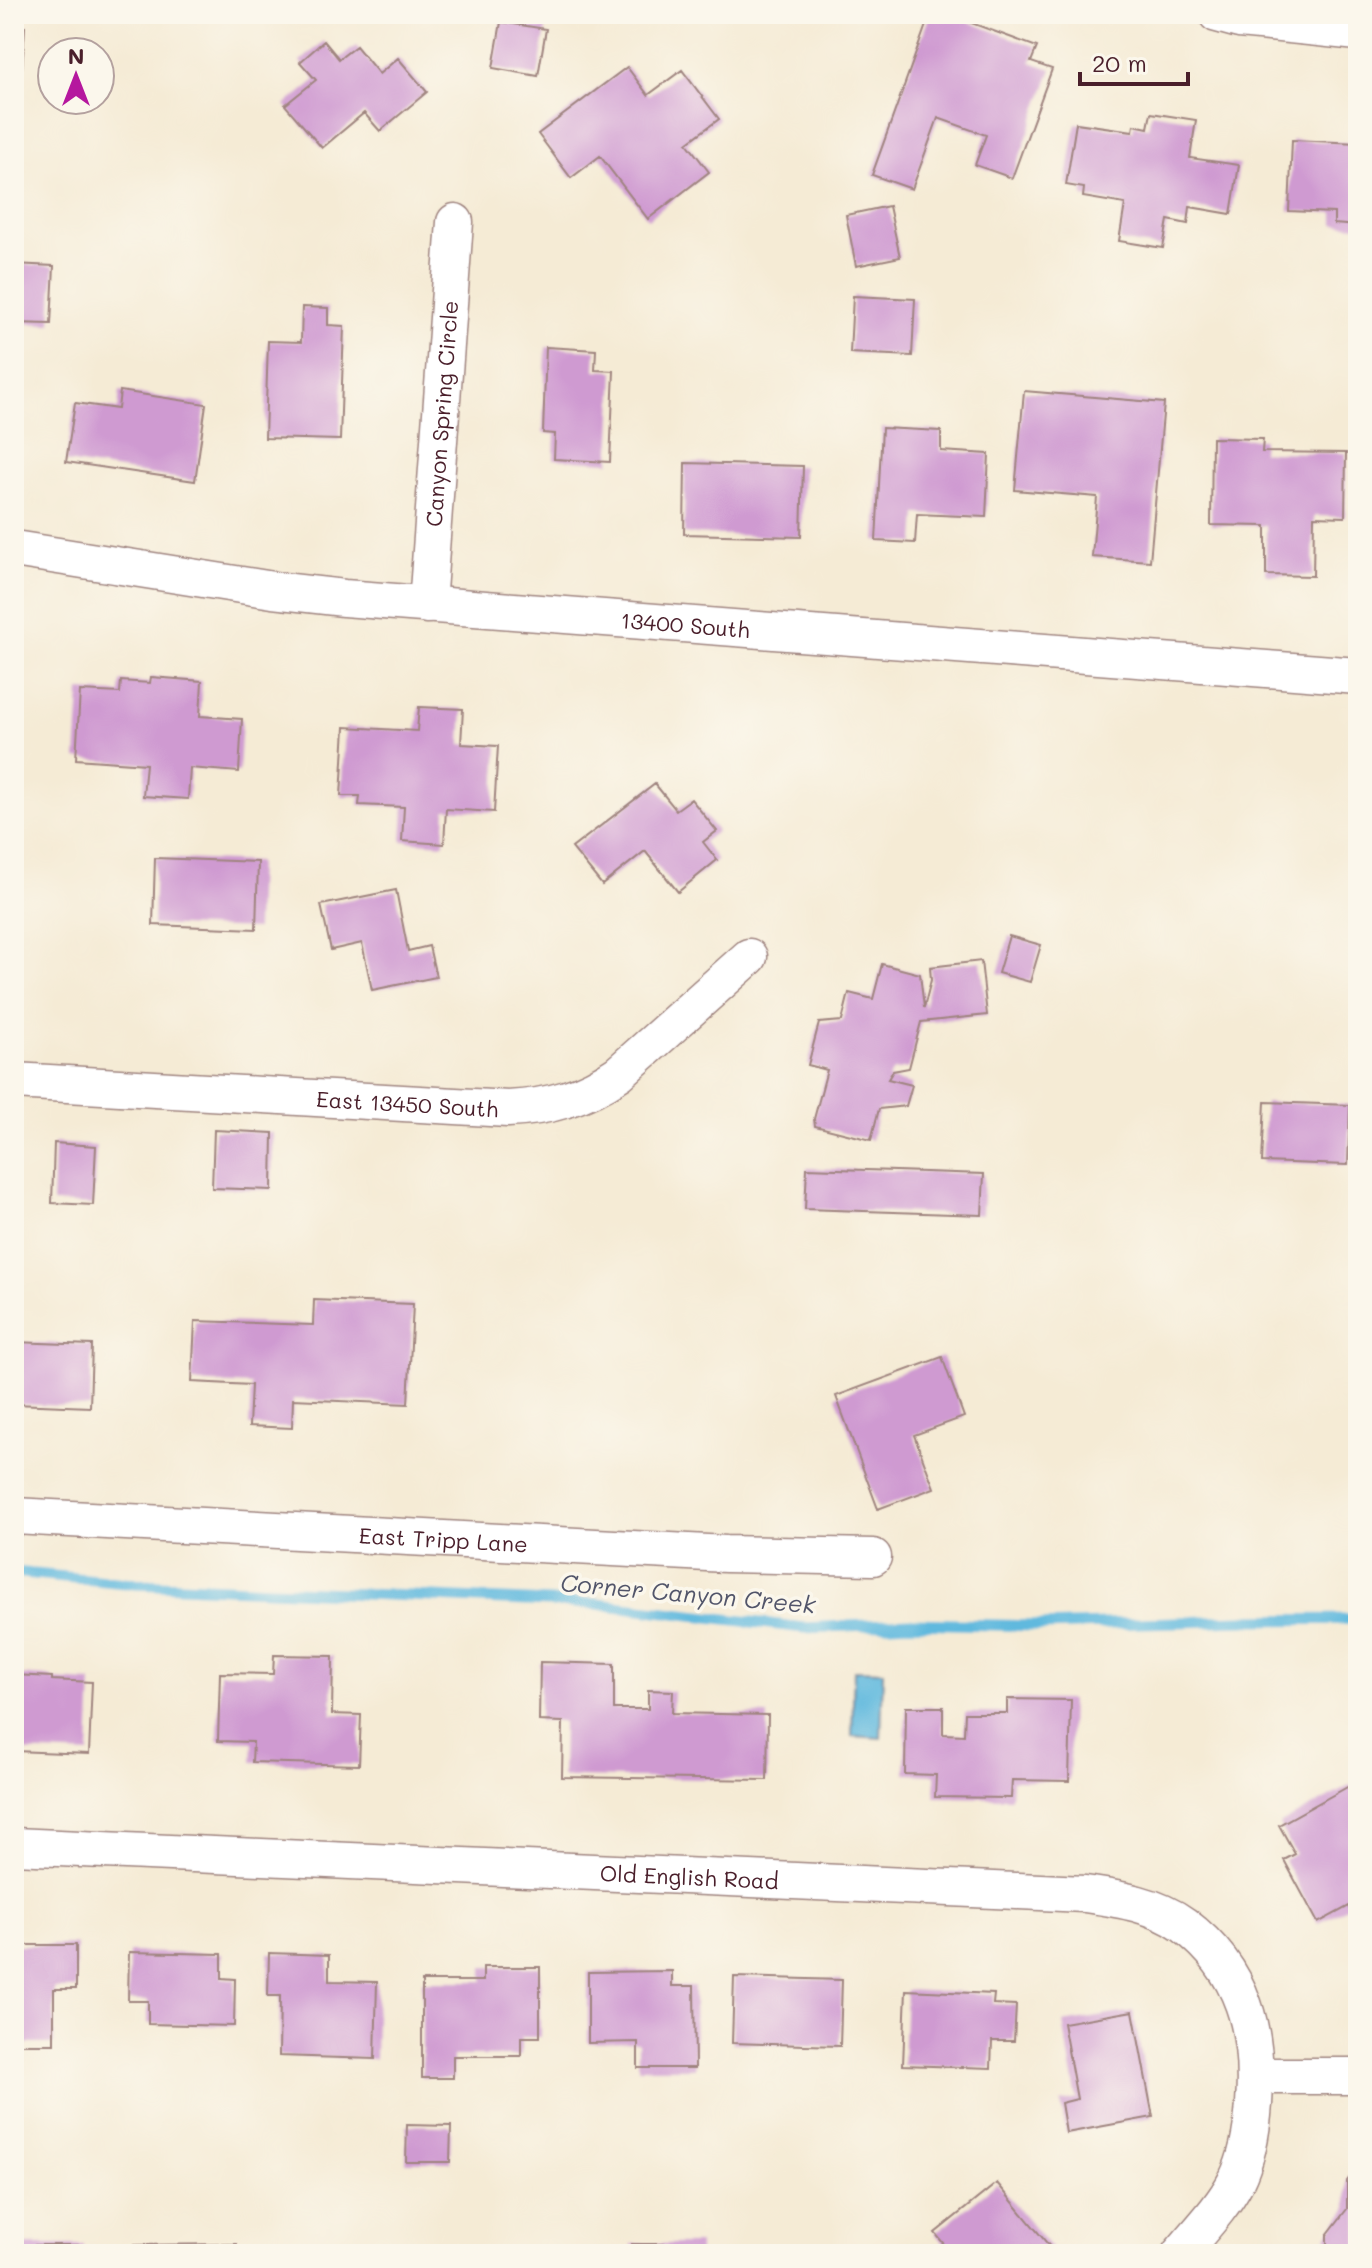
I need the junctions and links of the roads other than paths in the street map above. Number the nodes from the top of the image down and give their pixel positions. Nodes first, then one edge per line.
1 (1217, 14) edge
2 (1358, 32) edge
3 (455, 222) dead end
4 (14, 549) edge
5 (427, 605) junction
6 (1358, 676) edge
7 (749, 957) dead end
8 (14, 1081) edge
9 (14, 1516) edge
10 (873, 1557) dead end
11 (14, 1846) edge
12 (1256, 2076) junction
13 (1358, 2076) edge
14 (1180, 2254) edge

1 - 2 street
3 - 5 street, Canyon Spring Circle
4 - 5 street, 13400 South
5 - 6 street, 13400 South
7 - 8 street, East 13450 South
9 - 10 street, East Tripp Lane
11 - 12 street, Old English Road
12 - 13 street
12 - 14 street, Old English Road

